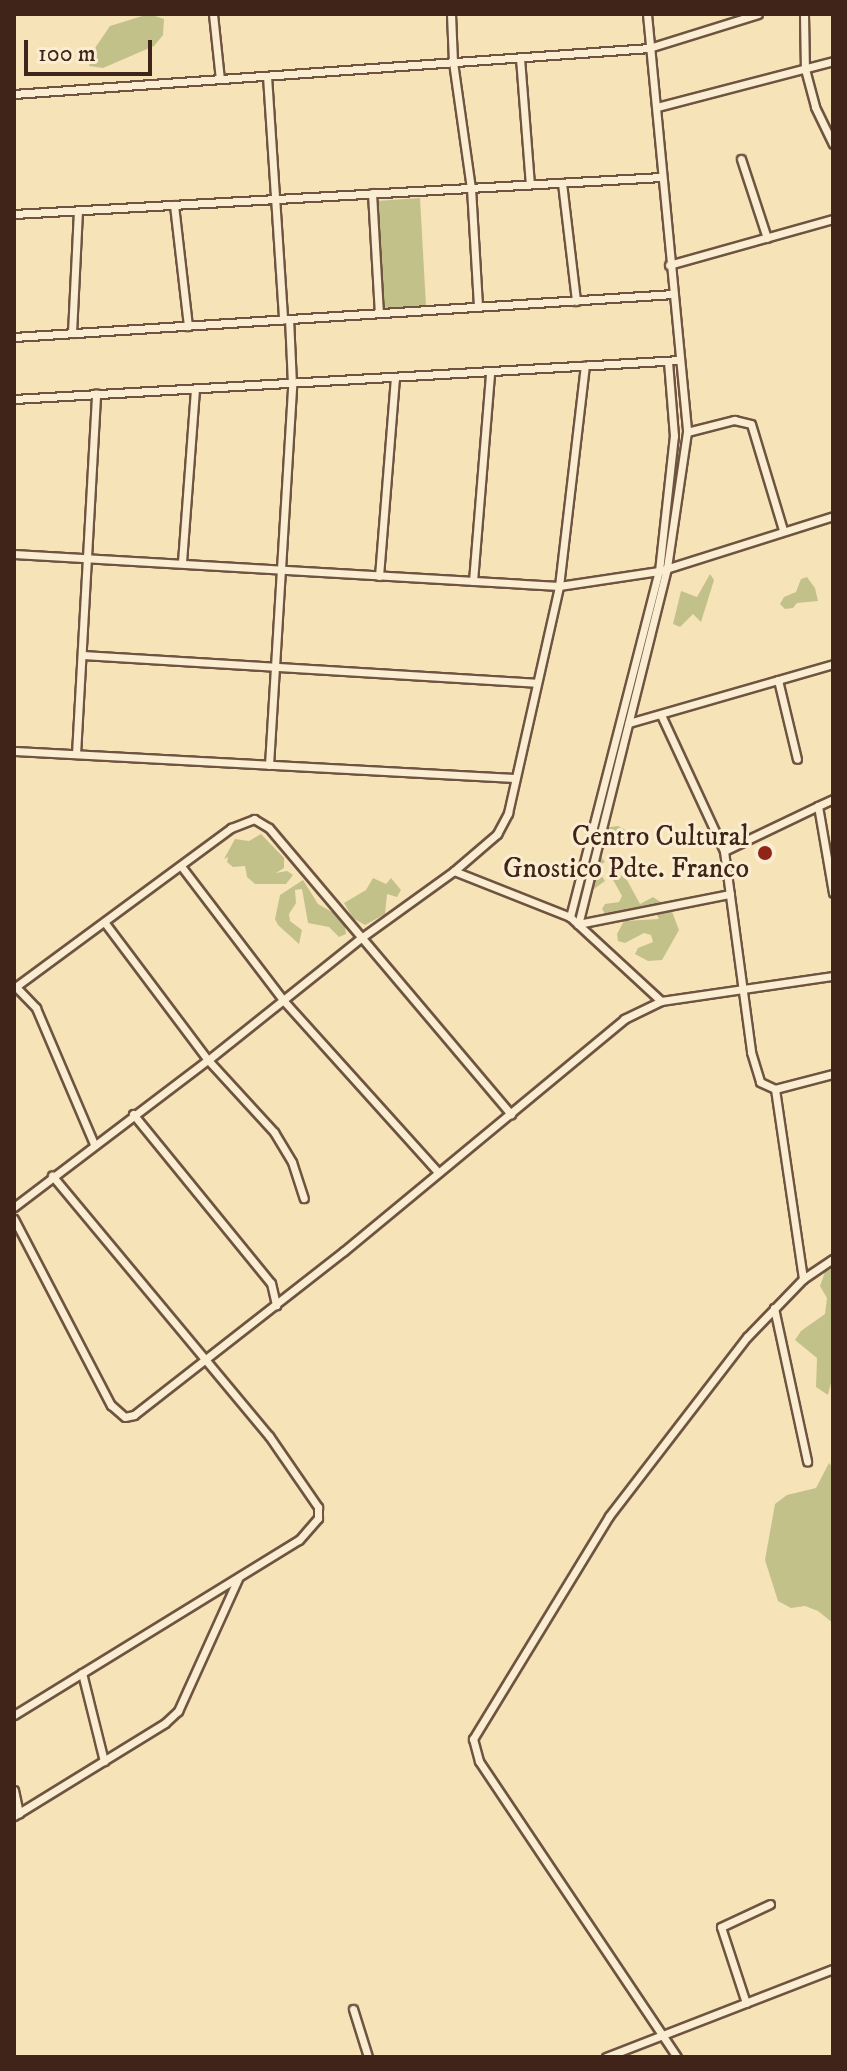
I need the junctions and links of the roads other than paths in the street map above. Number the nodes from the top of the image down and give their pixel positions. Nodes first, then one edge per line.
1 (213, 14) edge
2 (451, 14) edge
3 (647, 14) edge
4 (758, 14) edge
5 (804, 14) edge
6 (649, 48) junction
7 (520, 58) junction
8 (833, 61) edge
9 (453, 62) junction
10 (805, 69) junction
11 (267, 76) junction
12 (220, 79) junction
13 (14, 94) edge
14 (657, 107) junction
15 (833, 144) edge
16 (741, 159) dead end
17 (662, 177) junction
18 (562, 183) junction
19 (530, 184) junction
20 (471, 188) junction
21 (372, 193) junction
22 (274, 199) junction
23 (174, 205) junction
24 (78, 210) junction
25 (14, 214) edge
26 (833, 219) edge
27 (767, 238) junction
28 (669, 265) junction
29 (673, 294) junction
30 (576, 301) junction
31 (478, 307) junction
32 (379, 313) junction
33 (286, 319) junction
34 (188, 326) junction
35 (72, 333) junction
36 (14, 337) edge
37 (680, 360) junction
38 (668, 361) junction
39 (585, 366) junction
40 (490, 373) junction
41 (395, 378) junction
42 (292, 384) junction
43 (195, 389) junction
44 (96, 394) junction
45 (14, 399) edge
46 (687, 432) junction
47 (833, 516) edge
48 (822, 519) junction
49 (833, 525) edge
50 (783, 530) junction
51 (14, 554) edge
52 (87, 557) junction
53 (182, 562) junction
54 (663, 570) junction
55 (281, 571) junction
56 (379, 576) junction
57 (473, 581) junction
58 (559, 586) junction
59 (82, 655) junction
60 (833, 664) edge
61 (275, 667) junction
62 (778, 680) junction
63 (536, 683) junction
64 (661, 715) junction
65 (629, 723) junction
66 (14, 751) edge
67 (76, 754) junction
68 (797, 759) dead end
69 (269, 765) junction
70 (515, 778) junction
71 (833, 799) edge
72 (818, 806) junction
73 (724, 851) junction
74 (181, 866) junction
75 (454, 871) junction
76 (833, 893) edge
77 (730, 894) junction
78 (570, 917) junction
79 (105, 923) junction
80 (578, 924) junction
81 (361, 938) junction
82 (833, 976) edge
83 (15, 988) edge
84 (743, 988) junction
85 (283, 1000) junction
86 (661, 1001) junction
87 (208, 1060) junction
88 (833, 1074) edge
89 (775, 1089) junction
90 (133, 1114) junction
91 (511, 1114) junction
92 (94, 1144) junction
93 (438, 1172) junction
94 (52, 1176) junction
95 (304, 1198) dead end
96 (14, 1207) edge
97 (14, 1219) edge
98 (833, 1259) edge
99 (803, 1279) junction
100 (276, 1305) junction
101 (774, 1308) junction
102 (208, 1358) junction
103 (807, 1461) dead end
104 (239, 1577) junction
105 (82, 1673) junction
106 (14, 1715) edge
107 (104, 1761) junction
108 (14, 1790) edge
109 (17, 1814) edge
110 (770, 1904) dead end
111 (833, 1969) edge
112 (746, 2003) junction
113 (353, 2009) dead end
114 (662, 2035) junction
115 (368, 2057) edge
116 (606, 2057) edge
117 (677, 2057) edge

1 - 12 street
2 - 9 street
3 - 6 street
4 - 6 street
5 - 10 street
6 - 7 street
6 - 14 street
7 - 9 street
7 - 19 street
8 - 10 street
9 - 11 street
9 - 20 street
10 - 14 street
10 - 15 street
11 - 12 street
11 - 22 street
12 - 13 street
14 - 17 street
16 - 27 street
17 - 18 street
17 - 28 street
18 - 19 street
18 - 30 street
19 - 20 street
20 - 21 street
20 - 31 street
21 - 22 street
21 - 32 street
22 - 23 street
22 - 33 street
23 - 24 street
23 - 34 street
24 - 25 street
24 - 35 street
26 - 27 street
27 - 28 street
28 - 29 street
29 - 30 street
29 - 37 street
30 - 31 street
31 - 32 street
32 - 33 street
33 - 34 street
33 - 42 street
34 - 35 street
35 - 36 street
37 - 38 street
37 - 46 street
38 - 39 street
38 - 54 street
39 - 40 street
39 - 58 street
40 - 41 street
40 - 57 street
41 - 42 street
41 - 56 street
42 - 43 street
42 - 55 street
43 - 44 street
43 - 53 street
44 - 45 street
44 - 52 street
46 - 50 street
46 - 54 street
47 - 48 street
48 - 49 street
48 - 50 street
50 - 54 street
51 - 52 street
52 - 53 street
52 - 59 street
53 - 55 street
54 - 58 street
54 - 65 street
54 - 78 street
55 - 56 street
55 - 61 street
56 - 57 street
57 - 58 street
58 - 63 street
59 - 61 street
59 - 67 street
60 - 62 street
61 - 63 street
61 - 69 street
62 - 64 street
62 - 68 street
63 - 70 street
64 - 65 street
64 - 73 street
65 - 80 street
66 - 67 street
67 - 69 street
69 - 70 street
70 - 75 street
71 - 72 street
72 - 73 street
72 - 76 street
73 - 77 street
74 - 79 street
74 - 81 street
74 - 85 street
75 - 78 street
75 - 81 street
77 - 80 street
77 - 84 street
78 - 80 street
79 - 83 street
79 - 87 street
80 - 86 street
81 - 85 street
81 - 91 street
82 - 84 street
83 - 92 street
84 - 86 street
84 - 89 street
85 - 87 street
85 - 93 street
86 - 91 street
87 - 90 street
87 - 95 street
88 - 89 street
89 - 99 street
90 - 92 street
90 - 100 street
91 - 93 street
92 - 94 street
93 - 100 street
94 - 96 street
94 - 102 street
97 - 102 street
98 - 99 street
99 - 101 street
100 - 102 street
101 - 103 street
101 - 114 street
102 - 104 street
104 - 105 street
104 - 107 street
105 - 106 street
105 - 107 street
107 - 109 street
108 - 109 street
110 - 112 street
111 - 112 street
112 - 114 street
113 - 115 street
114 - 116 street
114 - 117 street

